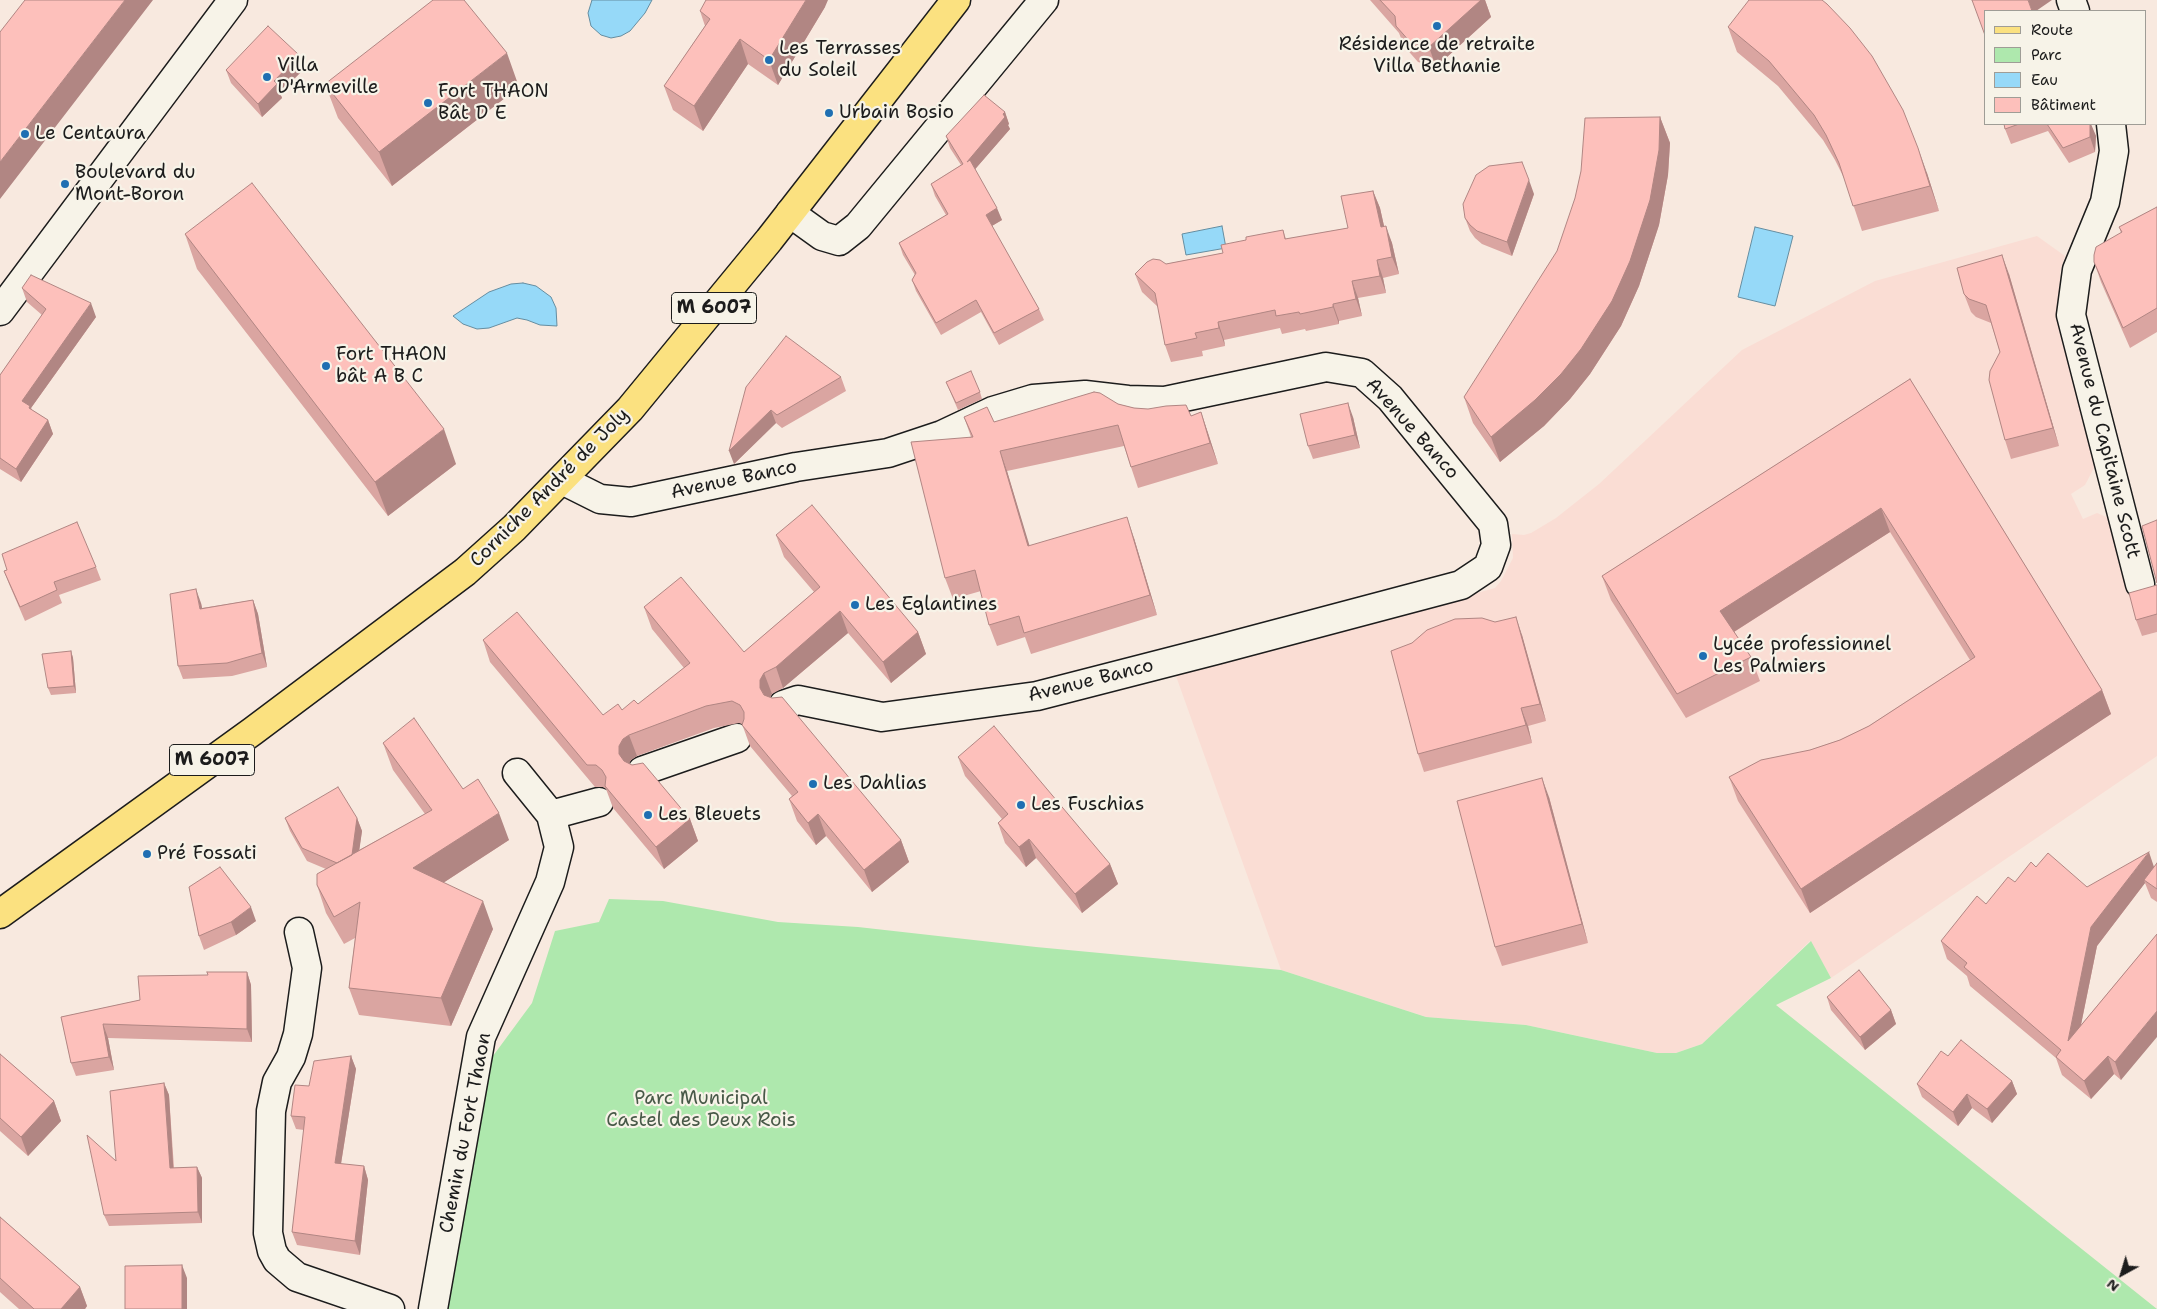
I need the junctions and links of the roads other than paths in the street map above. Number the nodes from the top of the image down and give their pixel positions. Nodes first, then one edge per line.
1 (232, 0) edge
2 (956, 0) edge
3 (1044, 0) edge
4 (2111, 125) edge
5 (790, 212) junction
6 (0, 311) edge
7 (562, 480) junction
8 (2140, 584) dead end
9 (783, 705) edge
10 (737, 738) dead end
11 (642, 770) edge
12 (517, 773) dead end
13 (599, 802) dead end
14 (551, 815) junction
15 (2, 908) edge
16 (300, 932) dead end
17 (390, 1309) edge
18 (433, 1309) edge

1 - 6 street
2 - 5 main road, Corniche André de Joly / M 6007
3 - 5 street
4 - 8 street, Avenue du Capitaine Scott
5 - 7 main road, Corniche André de Joly / M 6007
7 - 9 street, Avenue Banco
7 - 15 main road, Corniche André de Joly / M 6007
10 - 11 street
12 - 14 street, Chemin du Fort Thaon
13 - 14 street
14 - 18 street, Chemin du Fort Thaon
16 - 17 street

